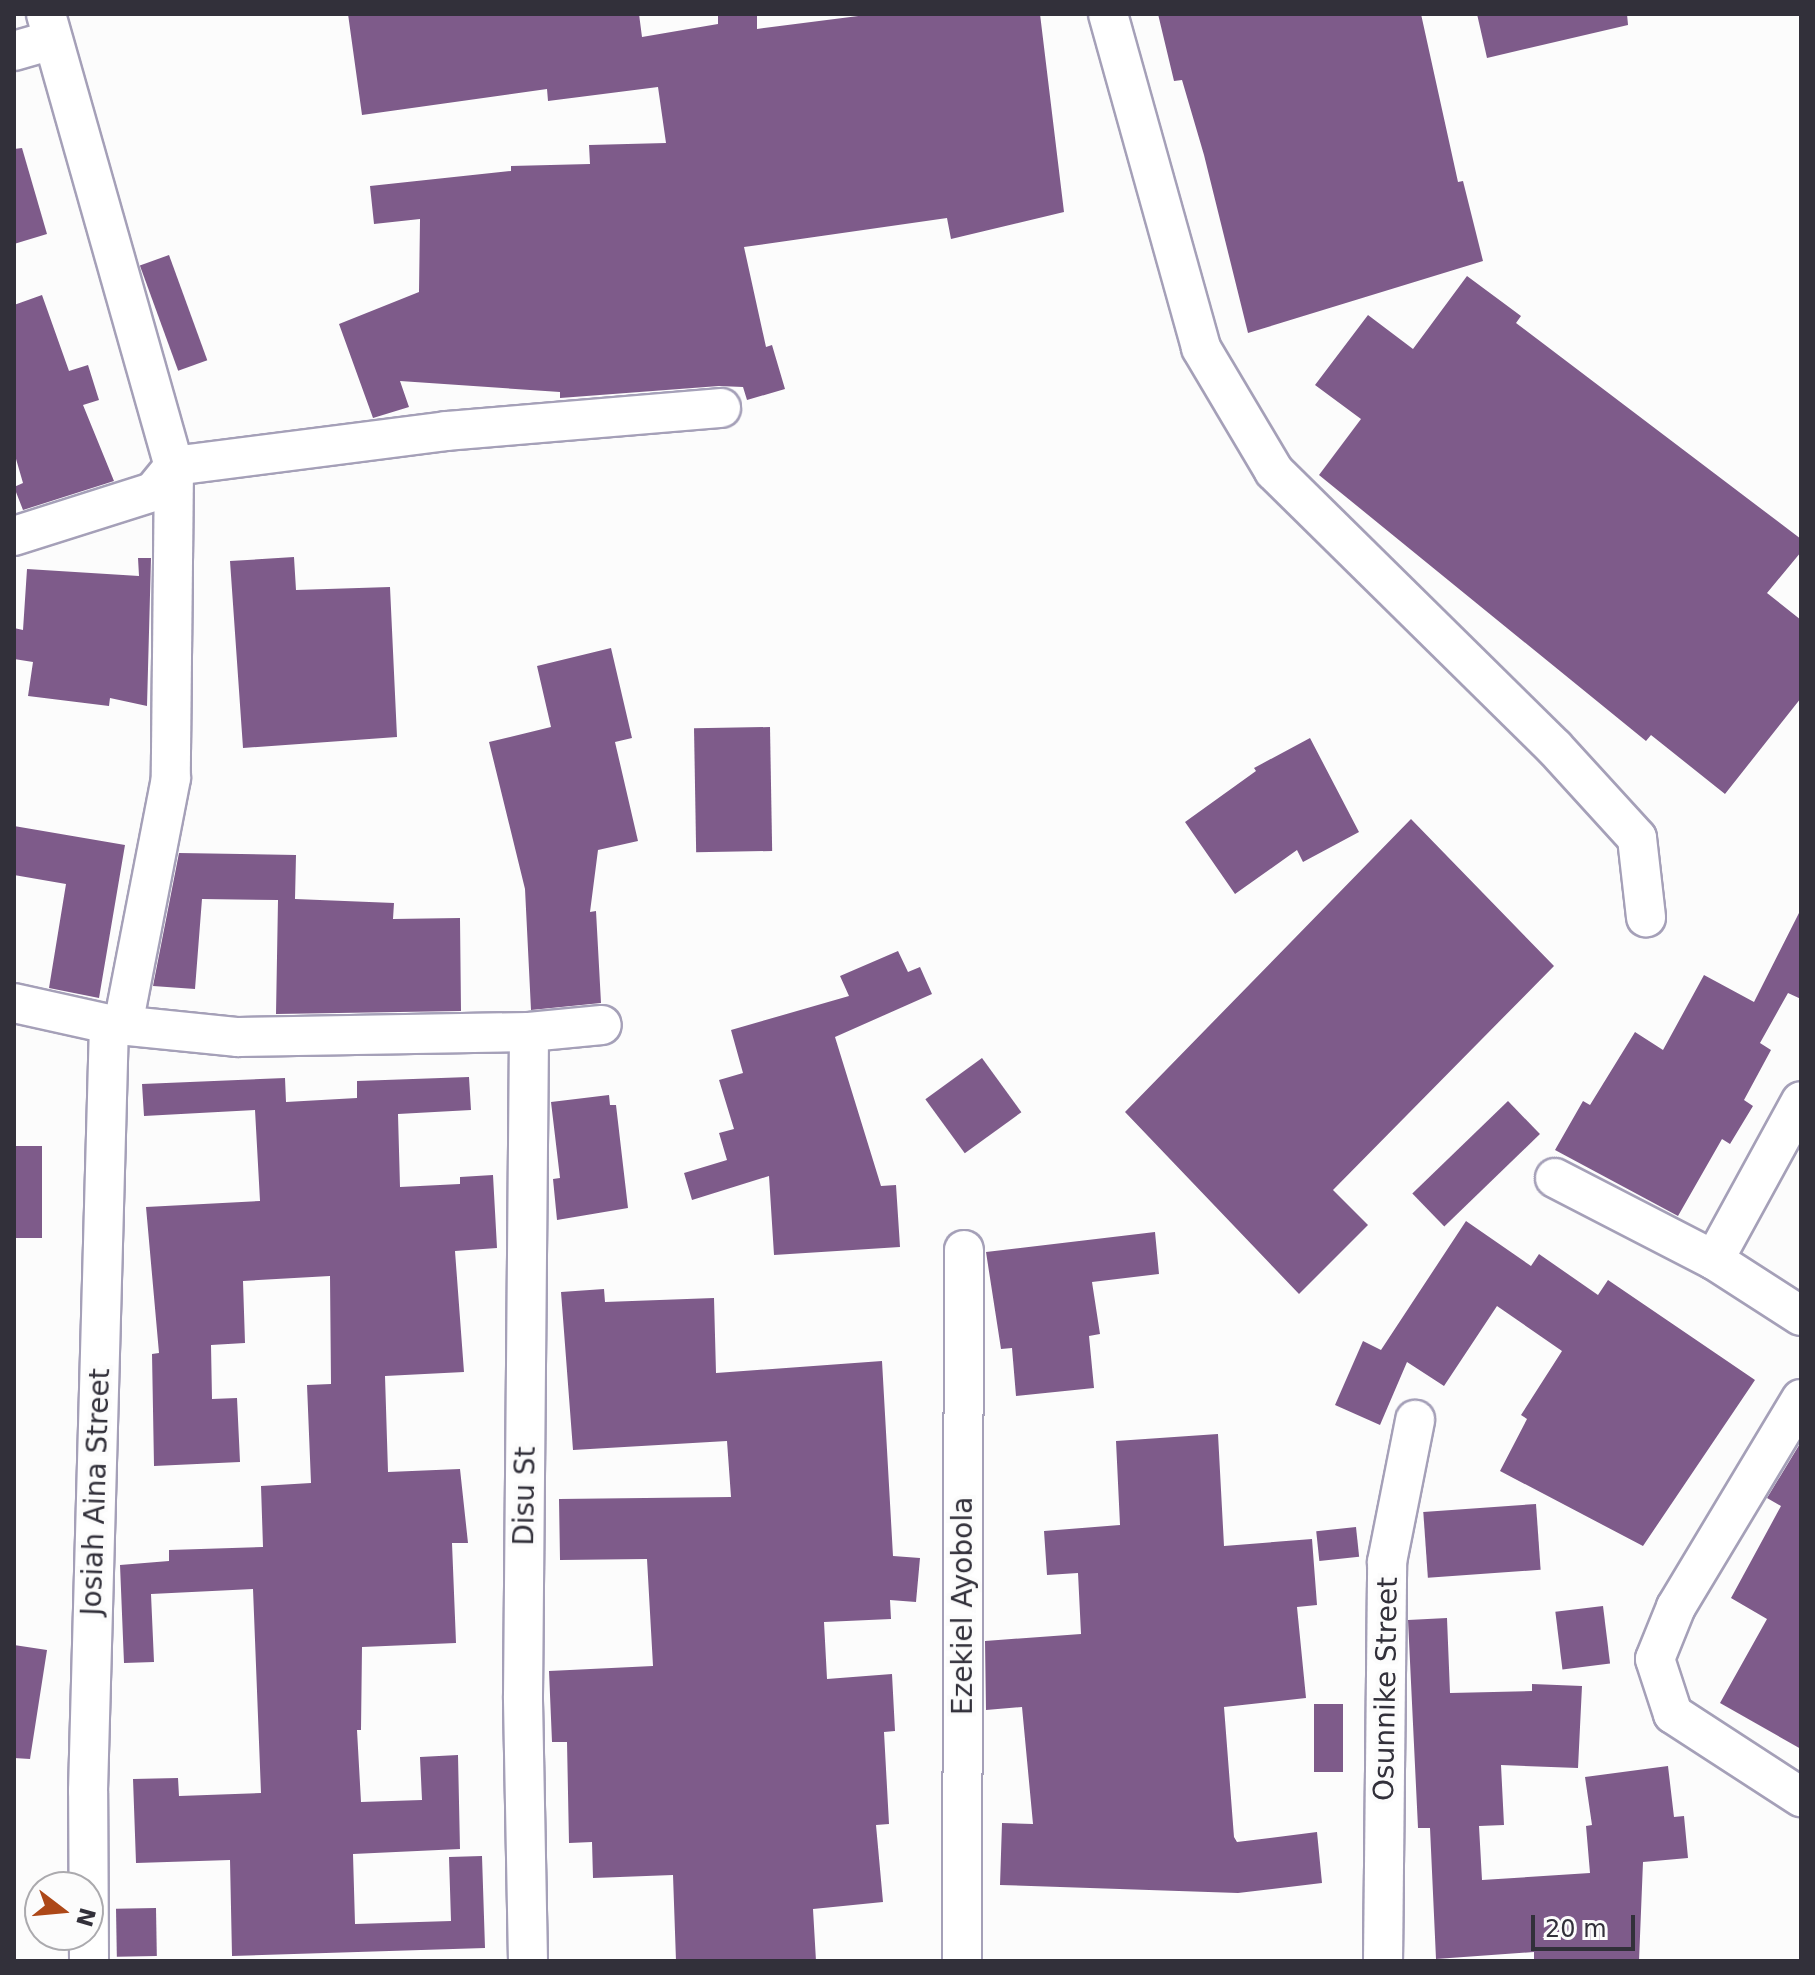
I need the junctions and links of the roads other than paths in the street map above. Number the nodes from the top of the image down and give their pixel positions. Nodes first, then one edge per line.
1 (1108, 14) edge
2 (36, 35) edge
3 (721, 408) dead end
4 (174, 466) junction
5 (14, 536) edge
6 (1646, 917) dead end
7 (14, 1003) edge
8 (116, 1024) junction
9 (602, 1025) dead end
10 (529, 1032) junction
11 (1801, 1101) edge
12 (1555, 1178) dead end
13 (964, 1250) dead end
14 (1714, 1260) junction
15 (1801, 1316) edge
16 (1801, 1399) edge
17 (1415, 1420) dead end
18 (1801, 1797) edge
19 (89, 1961) edge
20 (528, 1961) edge
21 (962, 1961) edge
22 (1383, 1961) edge

1 - 6 street
2 - 4 street, Josiah Aina Street
3 - 4 street
4 - 5 street
4 - 8 street, Josiah Aina Street
7 - 8 street
8 - 10 street
8 - 19 street, Josiah Aina Street
9 - 10 street
10 - 20 street, Disu St
11 - 14 street
12 - 14 street
13 - 21 street, Ezekiel Ayobola
14 - 15 street
16 - 18 street
17 - 22 street, Osunnike Street

